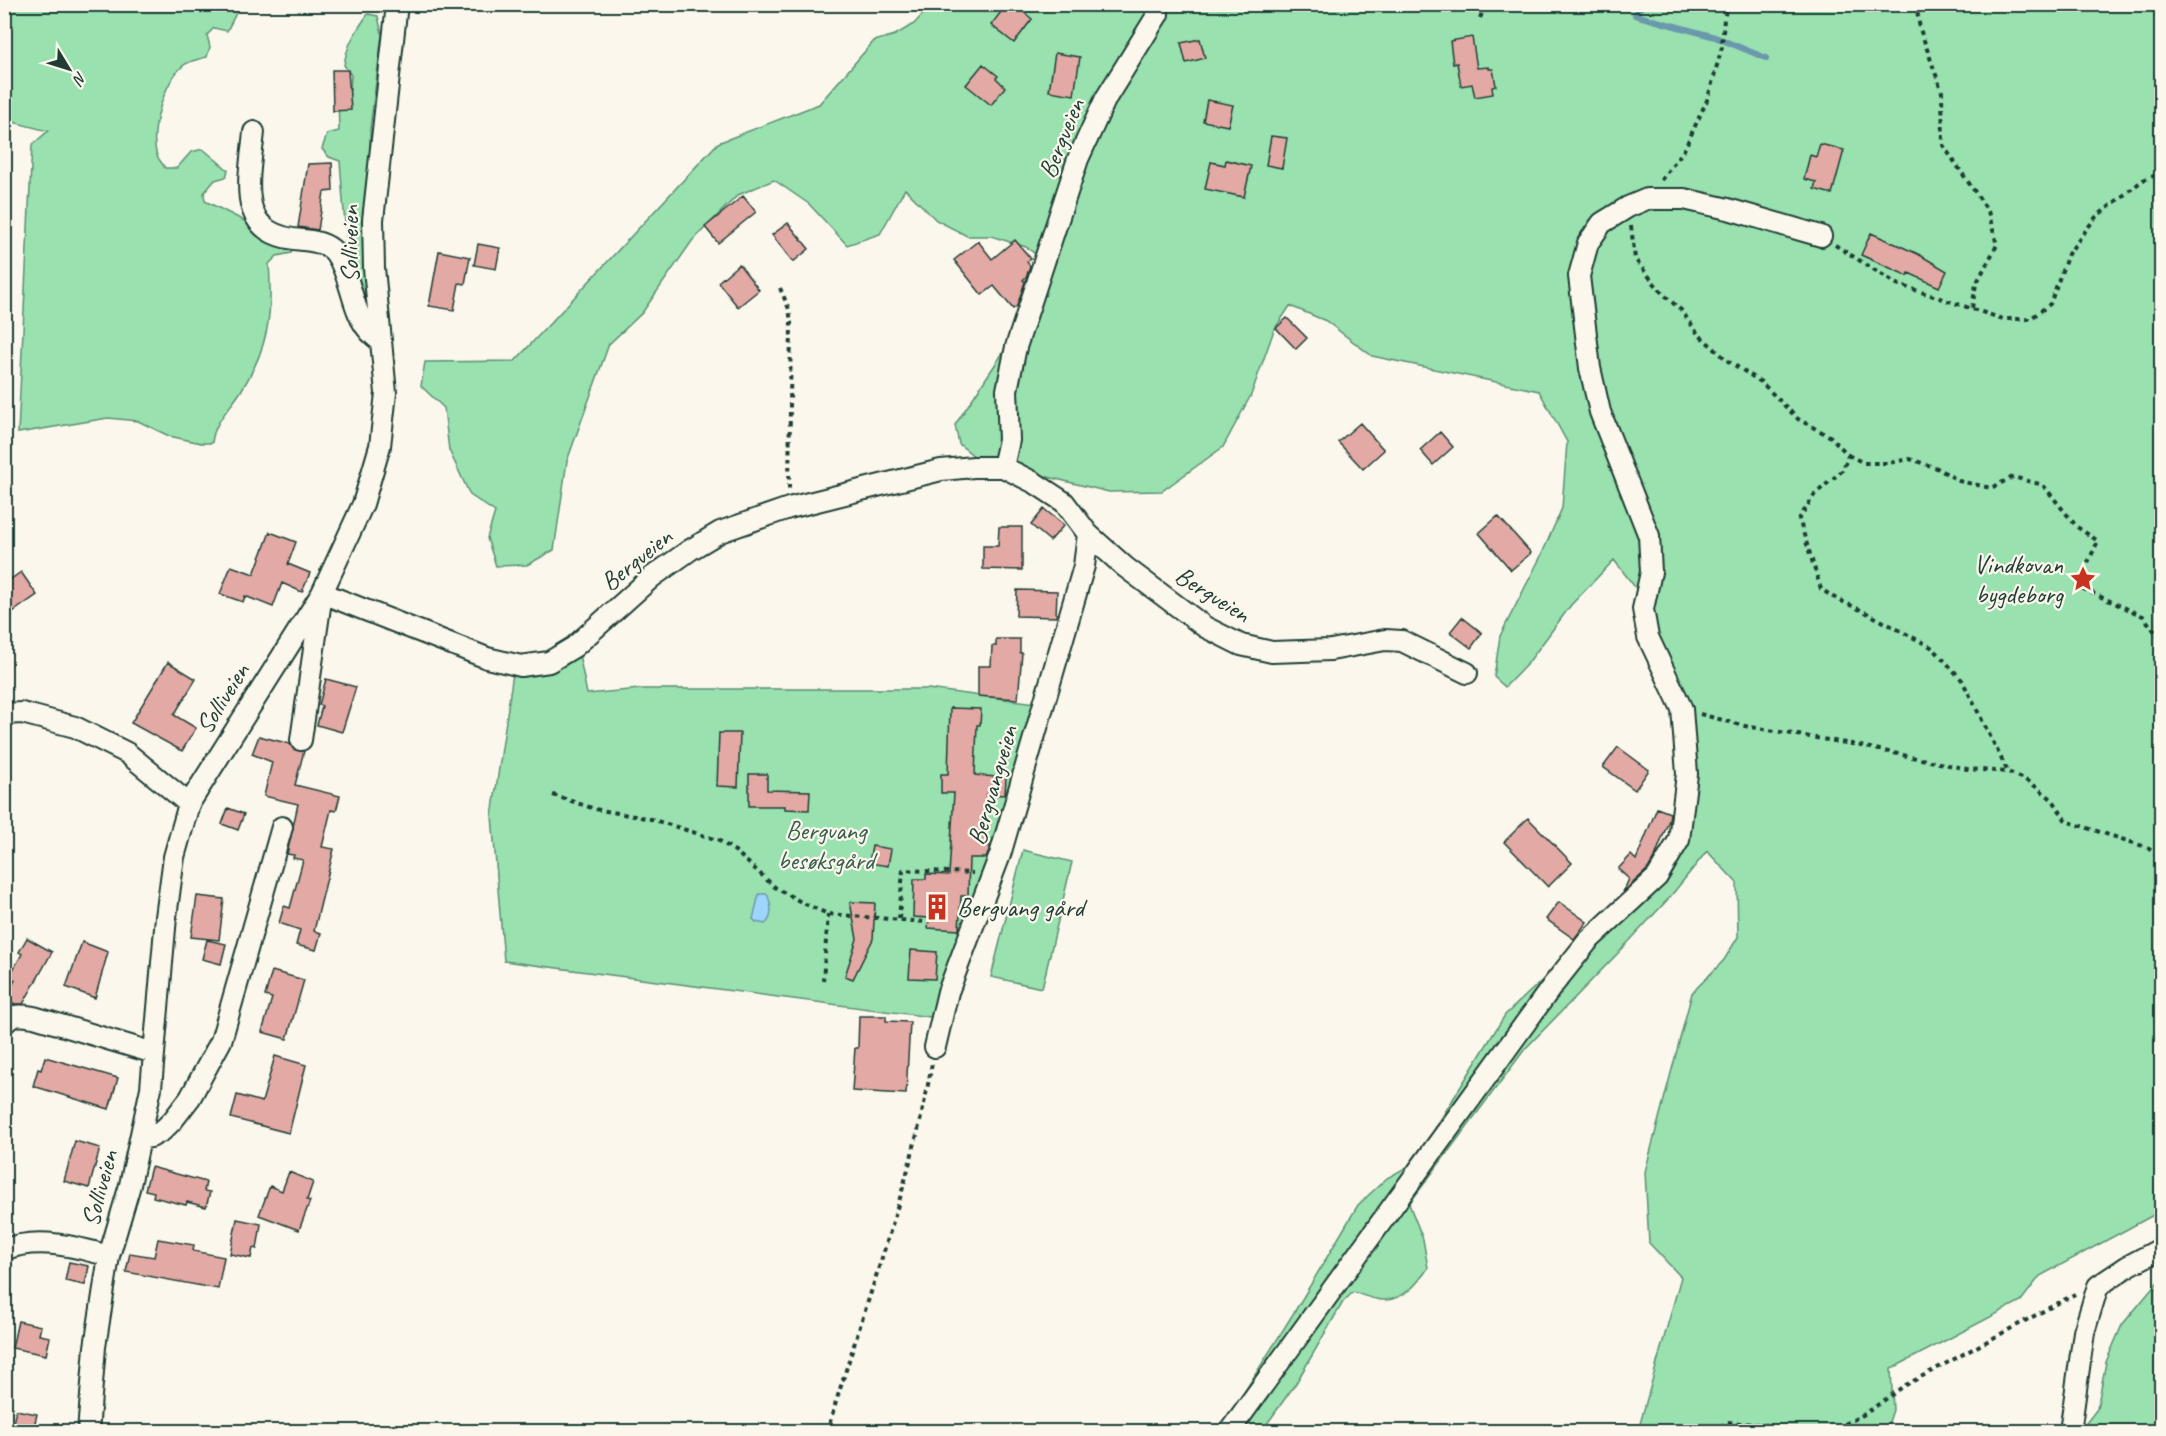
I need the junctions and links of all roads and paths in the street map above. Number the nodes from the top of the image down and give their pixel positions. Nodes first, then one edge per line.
1 (397, 4) edge
2 (1486, 4) edge
3 (1728, 4) edge
4 (1916, 4) edge
5 (1158, 14) dead end
6 (1480, 18) dead end
7 (254, 132) dead end
8 (2162, 173) edge
9 (1647, 199) junction
10 (1821, 236) joint
11 (780, 288) dead end
12 (1972, 308) junction
13 (381, 341) junction
14 (1848, 456) junction
15 (1003, 467) junction
16 (789, 508) junction
17 (1088, 534) junction
18 (322, 593) junction
19 (2162, 642) edge
20 (1467, 673) dead end
21 (1682, 709) junction
22 (4, 714) edge
23 (301, 740) dead end
24 (2008, 772) junction
25 (553, 795) dead end
26 (189, 804) junction
27 (282, 826) dead end
28 (2162, 858) edge
29 (992, 876) junction
30 (828, 915) junction
31 (898, 919) junction
32 (926, 922) dead end
33 (823, 981) dead end
34 (4, 1024) edge
35 (935, 1047) joint
36 (154, 1053) junction
37 (140, 1139) junction
38 (2162, 1248) edge
39 (4, 1250) edge
40 (109, 1256) junction
41 (2098, 1286) junction
42 (88, 1431) edge
43 (827, 1431) edge
44 (1229, 1431) edge
45 (1713, 1431) edge
46 (1791, 1431) edge
47 (1819, 1431) edge
48 (2070, 1431) edge

1 - 13 street, Solliveien
2 - 6 path
3 - 9 path
4 - 12 path
5 - 15 street, Bergveien
7 - 13 street
8 - 12 path
9 - 10 street
9 - 14 path
9 - 21 street
10 - 12 path
11 - 16 path
13 - 18 street, Solliveien
14 - 19 path
14 - 24 path
15 - 16 street, Bergveien
15 - 17 street, Bergveien
16 - 18 street, Bergveien
17 - 20 street, Bergveien
17 - 29 street, Bergvangveien
18 - 23 street
18 - 26 street, Solliveien
21 - 24 path
21 - 44 street
22 - 26 street
24 - 28 path
25 - 30 path
26 - 36 street, Solliveien
27 - 37 street
29 - 31 path
29 - 35 street, Bergvangveien
30 - 31 path
30 - 33 path
31 - 32 path
34 - 36 street
35 - 43 path
36 - 37 street, Solliveien
37 - 40 street, Solliveien
38 - 41 street
39 - 40 street
40 - 42 street, Solliveien
41 - 47 path
41 - 48 street
45 - 46 path

